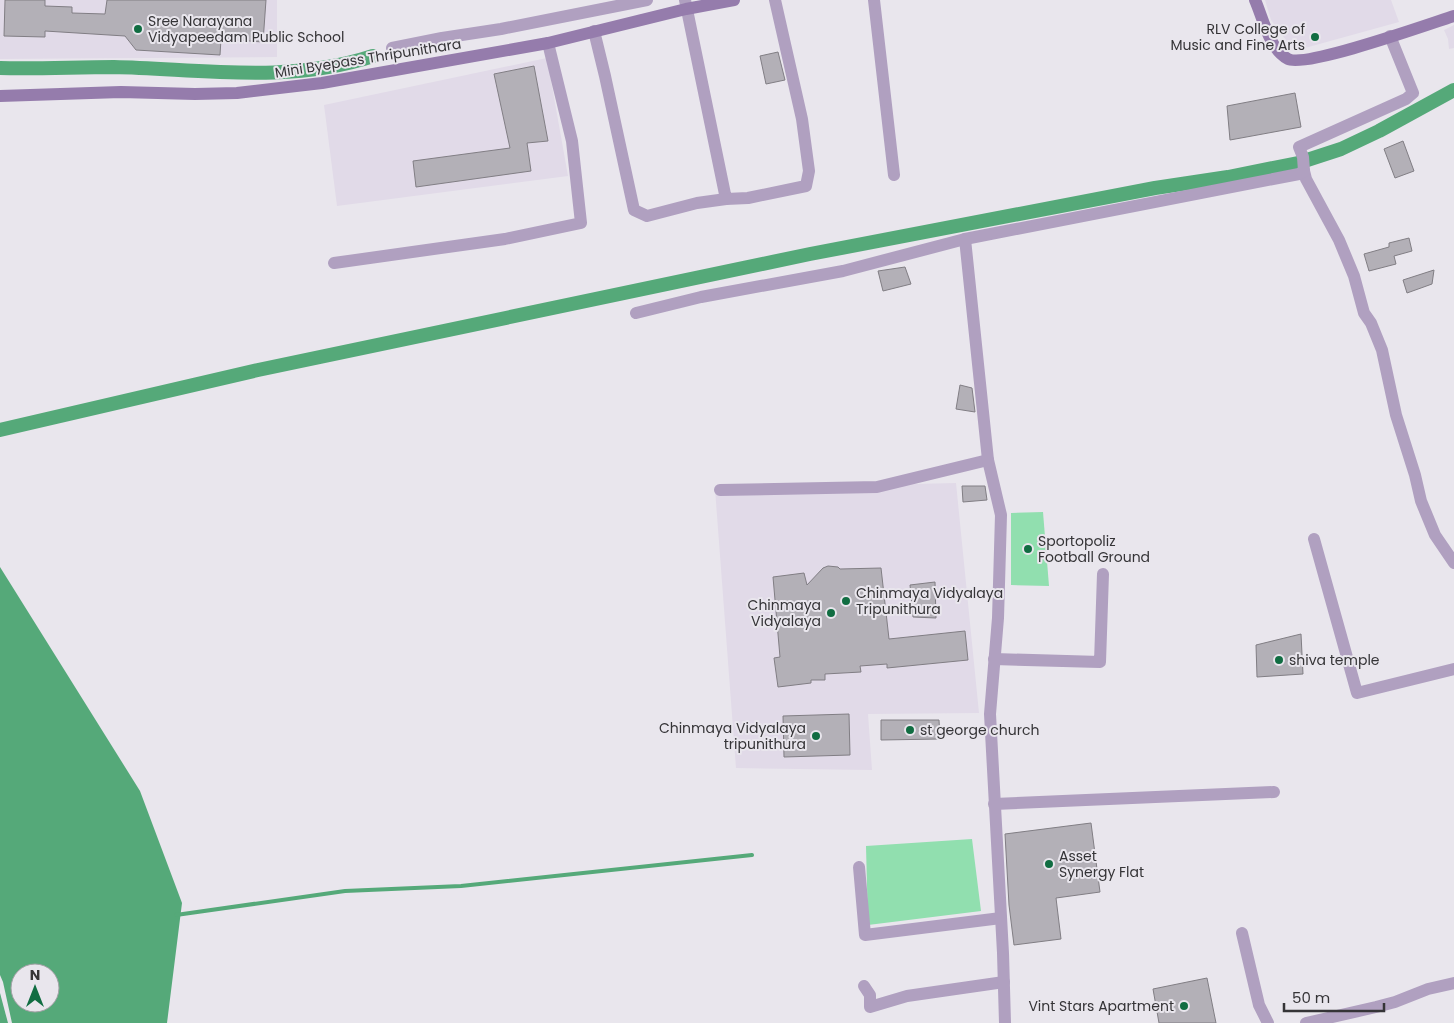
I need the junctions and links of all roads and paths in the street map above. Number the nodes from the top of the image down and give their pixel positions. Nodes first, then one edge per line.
1 (647, 0) edge
2 (734, 0) edge
3 (775, 0) edge
4 (874, 0) edge
5 (1255, 0) edge
6 (686, 4) edge
7 (578, 14) junction
8 (1454, 16) edge
9 (588, 32) junction
10 (1390, 36) junction
11 (548, 43) junction
12 (392, 48) dead end
13 (0, 96) edge
14 (1304, 165) junction
15 (894, 175) dead end
16 (726, 199) junction
17 (965, 239) junction
18 (334, 263) dead end
19 (636, 313) dead end
20 (988, 460) junction
21 (720, 490) dead end
22 (1314, 539) dead end
23 (1454, 563) edge
24 (1103, 574) dead end
25 (994, 659) junction
26 (1454, 669) edge
27 (1274, 792) dead end
28 (994, 804) junction
29 (859, 867) dead end
30 (1001, 918) junction
31 (1242, 933) dead end
32 (1004, 982) junction
33 (1454, 983) edge
34 (864, 986) dead end
35 (1005, 1023) edge
36 (1268, 1023) edge
37 (1306, 1023) edge

1 - 7 street
2 - 6 main road, Mini Byepass Thripunithara
3 - 16 street
4 - 15 street
5 - 10 main road
6 - 9 main road, Mini Byepass Thripunithara
6 - 16 street
7 - 9 street
7 - 12 street
8 - 10 main road
9 - 11 main road, Mini Byepass Thripunithara
9 - 16 street
10 - 14 street
11 - 13 main road, Mini Byepass Thripunithara
11 - 18 street
14 - 17 street
14 - 23 street
17 - 19 street
17 - 20 street
20 - 21 street
20 - 25 street
22 - 26 street
24 - 25 street
25 - 28 street
27 - 28 street
28 - 30 street
29 - 30 street
30 - 32 street
31 - 36 street
32 - 34 street
32 - 35 street
33 - 37 street

